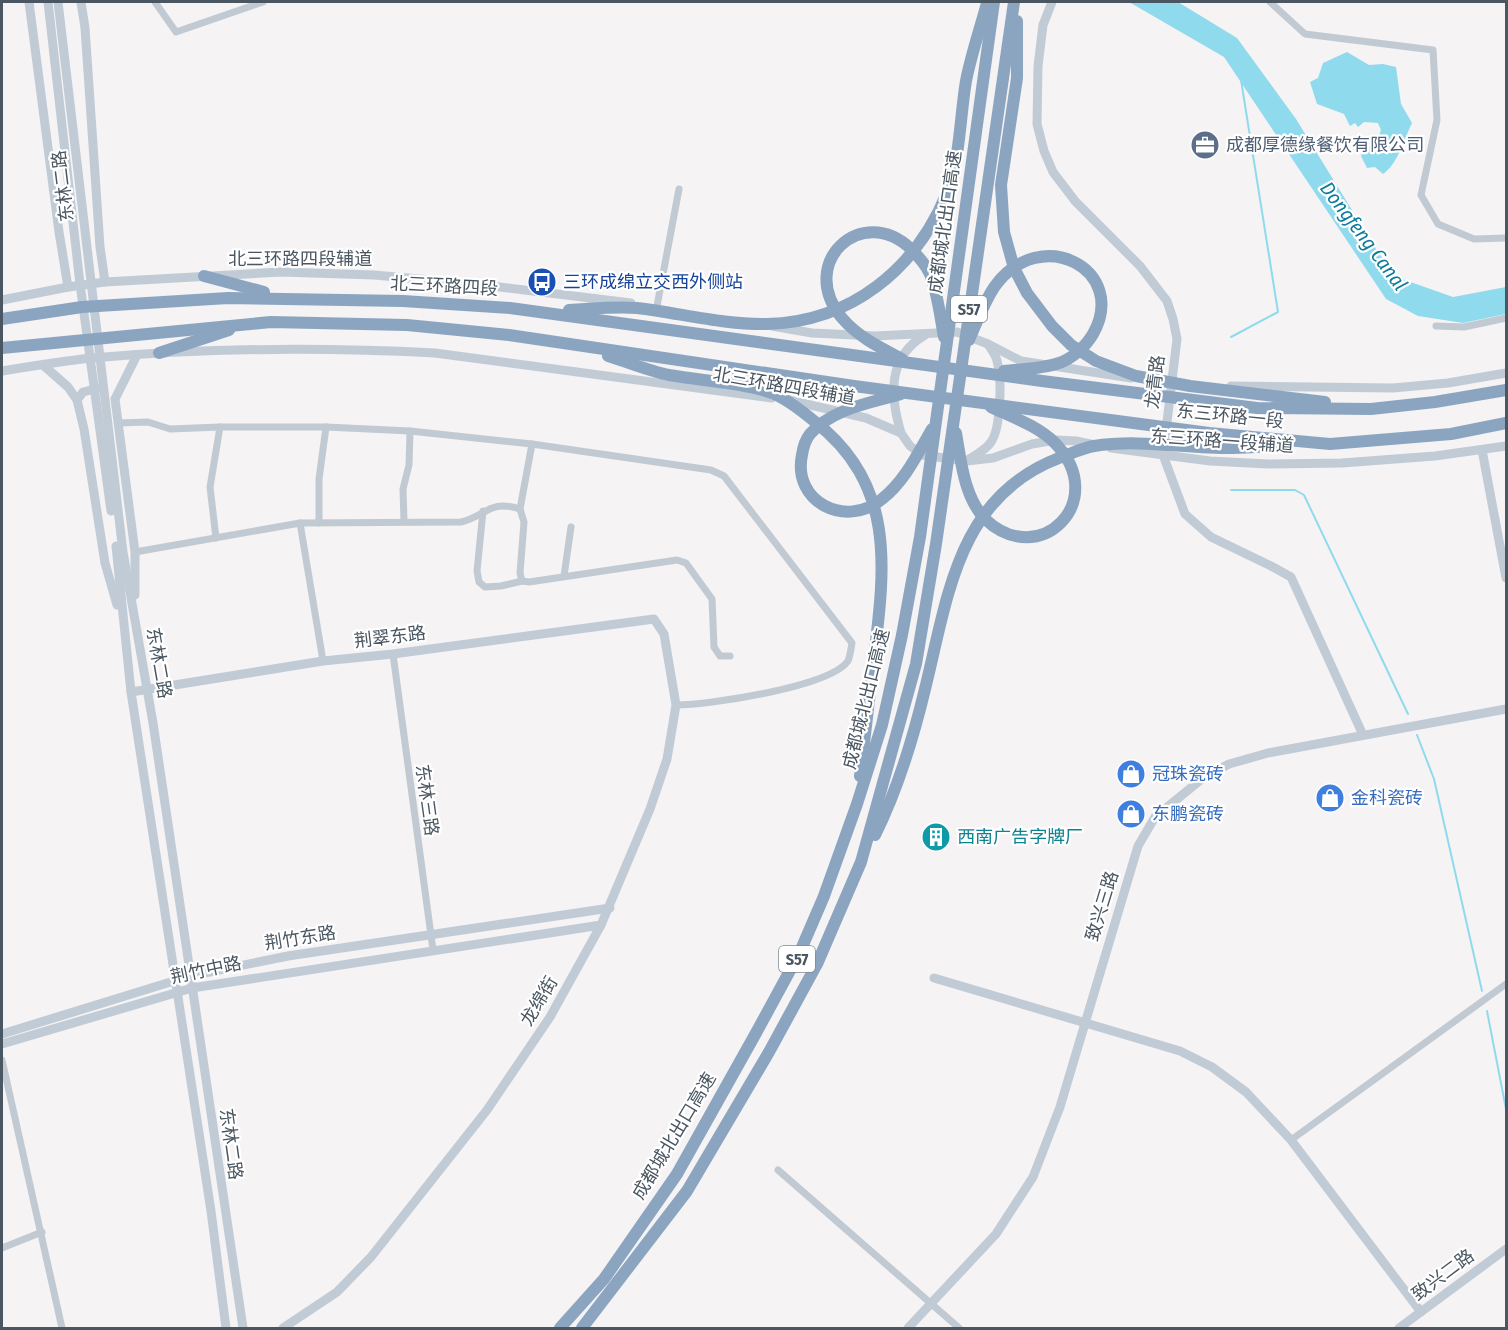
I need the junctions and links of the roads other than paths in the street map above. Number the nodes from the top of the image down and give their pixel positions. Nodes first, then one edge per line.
1 (29, 2) edge
2 (48, 2) edge
3 (58, 2) edge
4 (81, 2) edge
5 (155, 2) edge
6 (263, 2) edge
7 (988, 2) edge
8 (994, 2) edge
9 (1015, 2) edge
10 (1052, 2) edge
11 (1270, 2) edge
12 (679, 189) dead end
13 (1506, 238) edge
14 (204, 276) junction
15 (105, 282) junction
16 (68, 287) junction
17 (316, 298) junction
18 (2, 300) edge
19 (657, 306) junction
20 (531, 310) junction
21 (1506, 318) edge
22 (2, 319) edge
23 (250, 324) junction
24 (1436, 326) dead end
25 (929, 332) junction
26 (988, 344) junction
27 (573, 345) junction
28 (2, 348) edge
29 (946, 350) junction
30 (963, 352) junction
31 (159, 353) junction
32 (137, 355) junction
33 (909, 363) junction
34 (43, 365) junction
35 (954, 369) joint
36 (2, 371) edge
37 (982, 373) junction
38 (1506, 374) edge
39 (1172, 384) junction
40 (1506, 390) edge
41 (907, 393) junction
42 (115, 399) junction
43 (77, 400) junction
44 (979, 402) junction
45 (1371, 409) junction
46 (954, 420) junction
47 (118, 423) junction
48 (936, 423) junction
49 (1506, 423) edge
50 (220, 427) junction
51 (326, 427) junction
52 (410, 431) junction
53 (901, 433) junction
54 (532, 444) junction
55 (1330, 444) junction
56 (1506, 446) edge
57 (1482, 450) junction
58 (1163, 454) junction
59 (938, 457) joint
60 (967, 461) junction
61 (112, 492) junction
62 (520, 509) junction
63 (483, 511) junction
64 (404, 521) junction
65 (319, 523) junction
66 (300, 524) junction
67 (571, 527) dead end
68 (216, 538) junction
69 (135, 552) junction
70 (564, 576) junction
71 (1506, 578) edge
72 (522, 581) junction
73 (135, 619) junction
74 (654, 619) joint
75 (124, 625) junction
76 (393, 654) junction
77 (730, 656) dead end
78 (323, 661) junction
79 (147, 689) junction
80 (131, 692) junction
81 (676, 705) junction
82 (1506, 709) edge
83 (1363, 735) junction
84 (856, 804) junction
85 (861, 862) junction
86 (610, 908) junction
87 (601, 925) junction
88 (430, 936) junction
89 (433, 950) junction
90 (190, 976) junction
91 (934, 978) dead end
92 (176, 980) junction
93 (1506, 984) edge
94 (192, 988) junction
95 (178, 992) junction
96 (1085, 1022) junction
97 (2, 1034) edge
98 (2, 1044) edge
99 (2, 1060) edge
100 (1291, 1140) junction
101 (778, 1170) dead end
102 (42, 1232) junction
103 (2, 1248) edge
104 (1506, 1249) edge
105 (933, 1304) junction
106 (1421, 1312) junction
107 (62, 1329) edge
108 (226, 1329) edge
109 (243, 1329) edge
110 (283, 1329) edge
111 (560, 1329) edge
112 (582, 1329) edge
113 (908, 1329) edge
114 (959, 1329) edge
115 (1399, 1329) edge

1 - 16 main road
2 - 61 main road, 东林二路
3 - 61 main road, 东林二路
4 - 15 main road
5 - 6 street
7 - 20 highway
8 - 29 highway, 成都城北出口高速 / S57
9 - 30 highway, 成都城北出口高速 / S57
9 - 45 highway
10 - 39 main road, 龙青路
11 - 13 street
12 - 19 street
14 - 15 main road, 北三环路四段辅道
14 - 17 highway
14 - 19 main road, 北三环路四段辅道
15 - 16 main road, 北三环路四段辅道
16 - 18 main road, 北三环路四段辅道
17 - 20 highway, 北三环路四段
17 - 22 highway, 北三环路四段
19 - 25 main road, 北三环路四段辅道
20 - 33 highway, 北三环路四段
21 - 24 street
23 - 27 highway
23 - 28 highway
23 - 31 highway
25 - 26 main road, 北三环路四段辅道
25 - 53 main road
26 - 39 main road
26 - 60 main road
27 - 41 highway
27 - 84 highway
29 - 33 highway
29 - 48 highway, 成都城北出口高速 / S57
30 - 37 highway
30 - 46 highway, 成都城北出口高速 / S57
31 - 32 main road, 北三环路四段辅道
31 - 53 main road, 北三环路四段辅道
32 - 34 main road, 北三环路四段辅道
32 - 42 main road
33 - 35 highway, 北三环路四段
34 - 36 main road, 北三环路四段辅道
34 - 43 main road
35 - 37 highway, 东三环路一段
37 - 45 highway, 东三环路一段
38 - 39 main road
39 - 58 main road, 龙青路
40 - 45 highway, 东三环路一段
41 - 44 highway, 东三环路一段
41 - 48 highway
42 - 43 main road
42 - 47 main road
43 - 75 main road
44 - 46 highway
44 - 55 highway, 东三环路一段
46 - 85 highway, 成都城北出口高速 / S57
47 - 50 street
47 - 69 main road
48 - 84 highway, 成都城北出口高速 / S57
49 - 55 highway, 东三环路一段
50 - 51 street
50 - 68 street
51 - 52 street
51 - 65 street
52 - 54 street
52 - 64 street
53 - 59 main road, 北三环路四段辅道
54 - 62 street
54 - 81 street
55 - 85 highway
56 - 57 main road, 东三环路一段辅道
57 - 58 main road, 东三环路一段辅道
57 - 71 main road
58 - 60 main road, 东三环路一段辅道
58 - 83 main road, 龙青路
59 - 60 main road, 东三环路一段辅道
61 - 73 main road, 东林二路
61 - 75 main road, 东林二路
62 - 63 street
62 - 72 street
63 - 64 street
63 - 72 street
64 - 65 street
65 - 66 street
66 - 68 street
66 - 78 street
67 - 70 street
68 - 69 street
69 - 73 main road
70 - 72 street
70 - 77 street
73 - 79 main road, 东林二路
74 - 76 main road, 荆翠东路
74 - 81 main road, 龙绵街
75 - 80 main road, 东林二路
76 - 78 main road, 荆翠东路
76 - 88 street, 东林三路
78 - 79 main road, 荆翠东路
79 - 80 main road, 荆翠东路
79 - 90 main road, 东林二路
80 - 92 main road, 东林二路
81 - 86 main road, 龙绵街
82 - 83 main road, 致兴三路
83 - 96 main road, 致兴三路
84 - 111 highway, 成都城北出口高速 / S57
85 - 112 highway, 成都城北出口高速 / S57
86 - 87 main road, 龙绵街
86 - 88 main road, 荆竹东路
87 - 89 main road, 荆竹中路
87 - 110 main road, 龙绵街
88 - 89 street, 东林三路
88 - 90 main road, 荆竹东路
89 - 94 main road, 荆竹中路
90 - 92 main road, 荆竹东路
90 - 94 main road, 东林二路
91 - 96 main road
92 - 95 main road, 东林二路
92 - 97 main road, 荆竹东路
93 - 100 street
94 - 95 main road, 荆竹中路
94 - 109 main road, 东林二路
95 - 98 main road, 荆竹中路
95 - 108 main road, 东林二路
96 - 100 main road
96 - 105 main road, 致兴三路
99 - 102 street
100 - 106 main road
101 - 105 street
102 - 103 street
102 - 107 street
104 - 106 main road, 致兴二路
105 - 113 main road, 致兴三路
105 - 114 street
106 - 115 main road, 致兴二路

